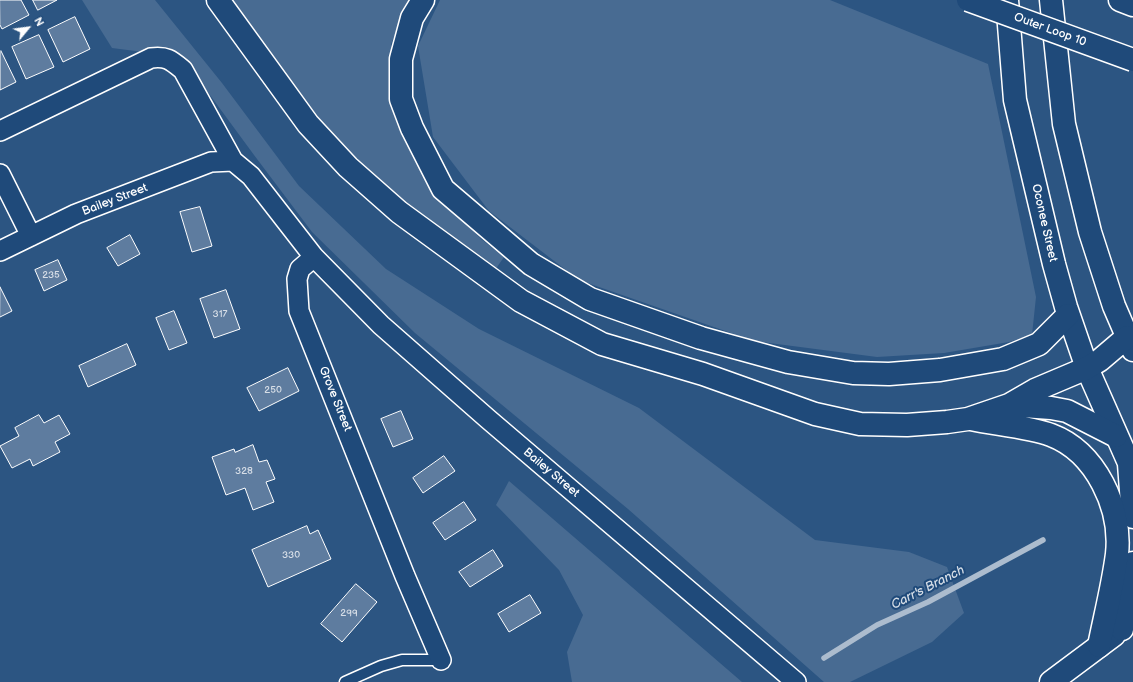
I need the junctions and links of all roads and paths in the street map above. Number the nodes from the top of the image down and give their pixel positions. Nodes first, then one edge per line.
1 (218, 0) edge
2 (423, 0) edge
3 (968, 0) edge
4 (1007, 0) edge
5 (1051, 0) edge
6 (1120, 0) edge
7 (1133, 4) edge
8 (1133, 60) edge
9 (0, 131) edge
10 (234, 161) junction
11 (0, 174) edge
12 (31, 236) junction
13 (0, 251) edge
14 (314, 257) junction
15 (1068, 315) junction
16 (1130, 343) edge
17 (1087, 368) junction
18 (1009, 405) junction
19 (968, 419) junction
20 (1116, 436) junction
21 (1131, 468) edge
22 (1133, 517) edge
23 (1133, 563) edge
24 (1127, 624) edge
25 (1098, 646) junction
26 (441, 660) joint
27 (345, 682) edge
28 (796, 682) edge
29 (1051, 682) edge

1 - 19 main road
2 - 15 main road
3 - 8 main road, Outer Loop 10, bridge
4 - 15 main road, Oconee Street
5 - 16 main road
6 - 7 main road
9 - 10 street
10 - 12 street, Bailey Street
10 - 14 street
11 - 12 street
12 - 13 street, Bailey Street
14 - 26 street, Grove Street
14 - 28 street, Bailey Street
15 - 17 main road, Oconee Street
16 - 17 main road
17 - 18 main road
17 - 20 main road, Oconee Street
18 - 19 main road
18 - 20 main road
19 - 25 main road
20 - 21 main road, Oconee Street
21 - 22 main road
23 - 24 main road
24 - 25 main road
25 - 29 main road
26 - 27 lane

